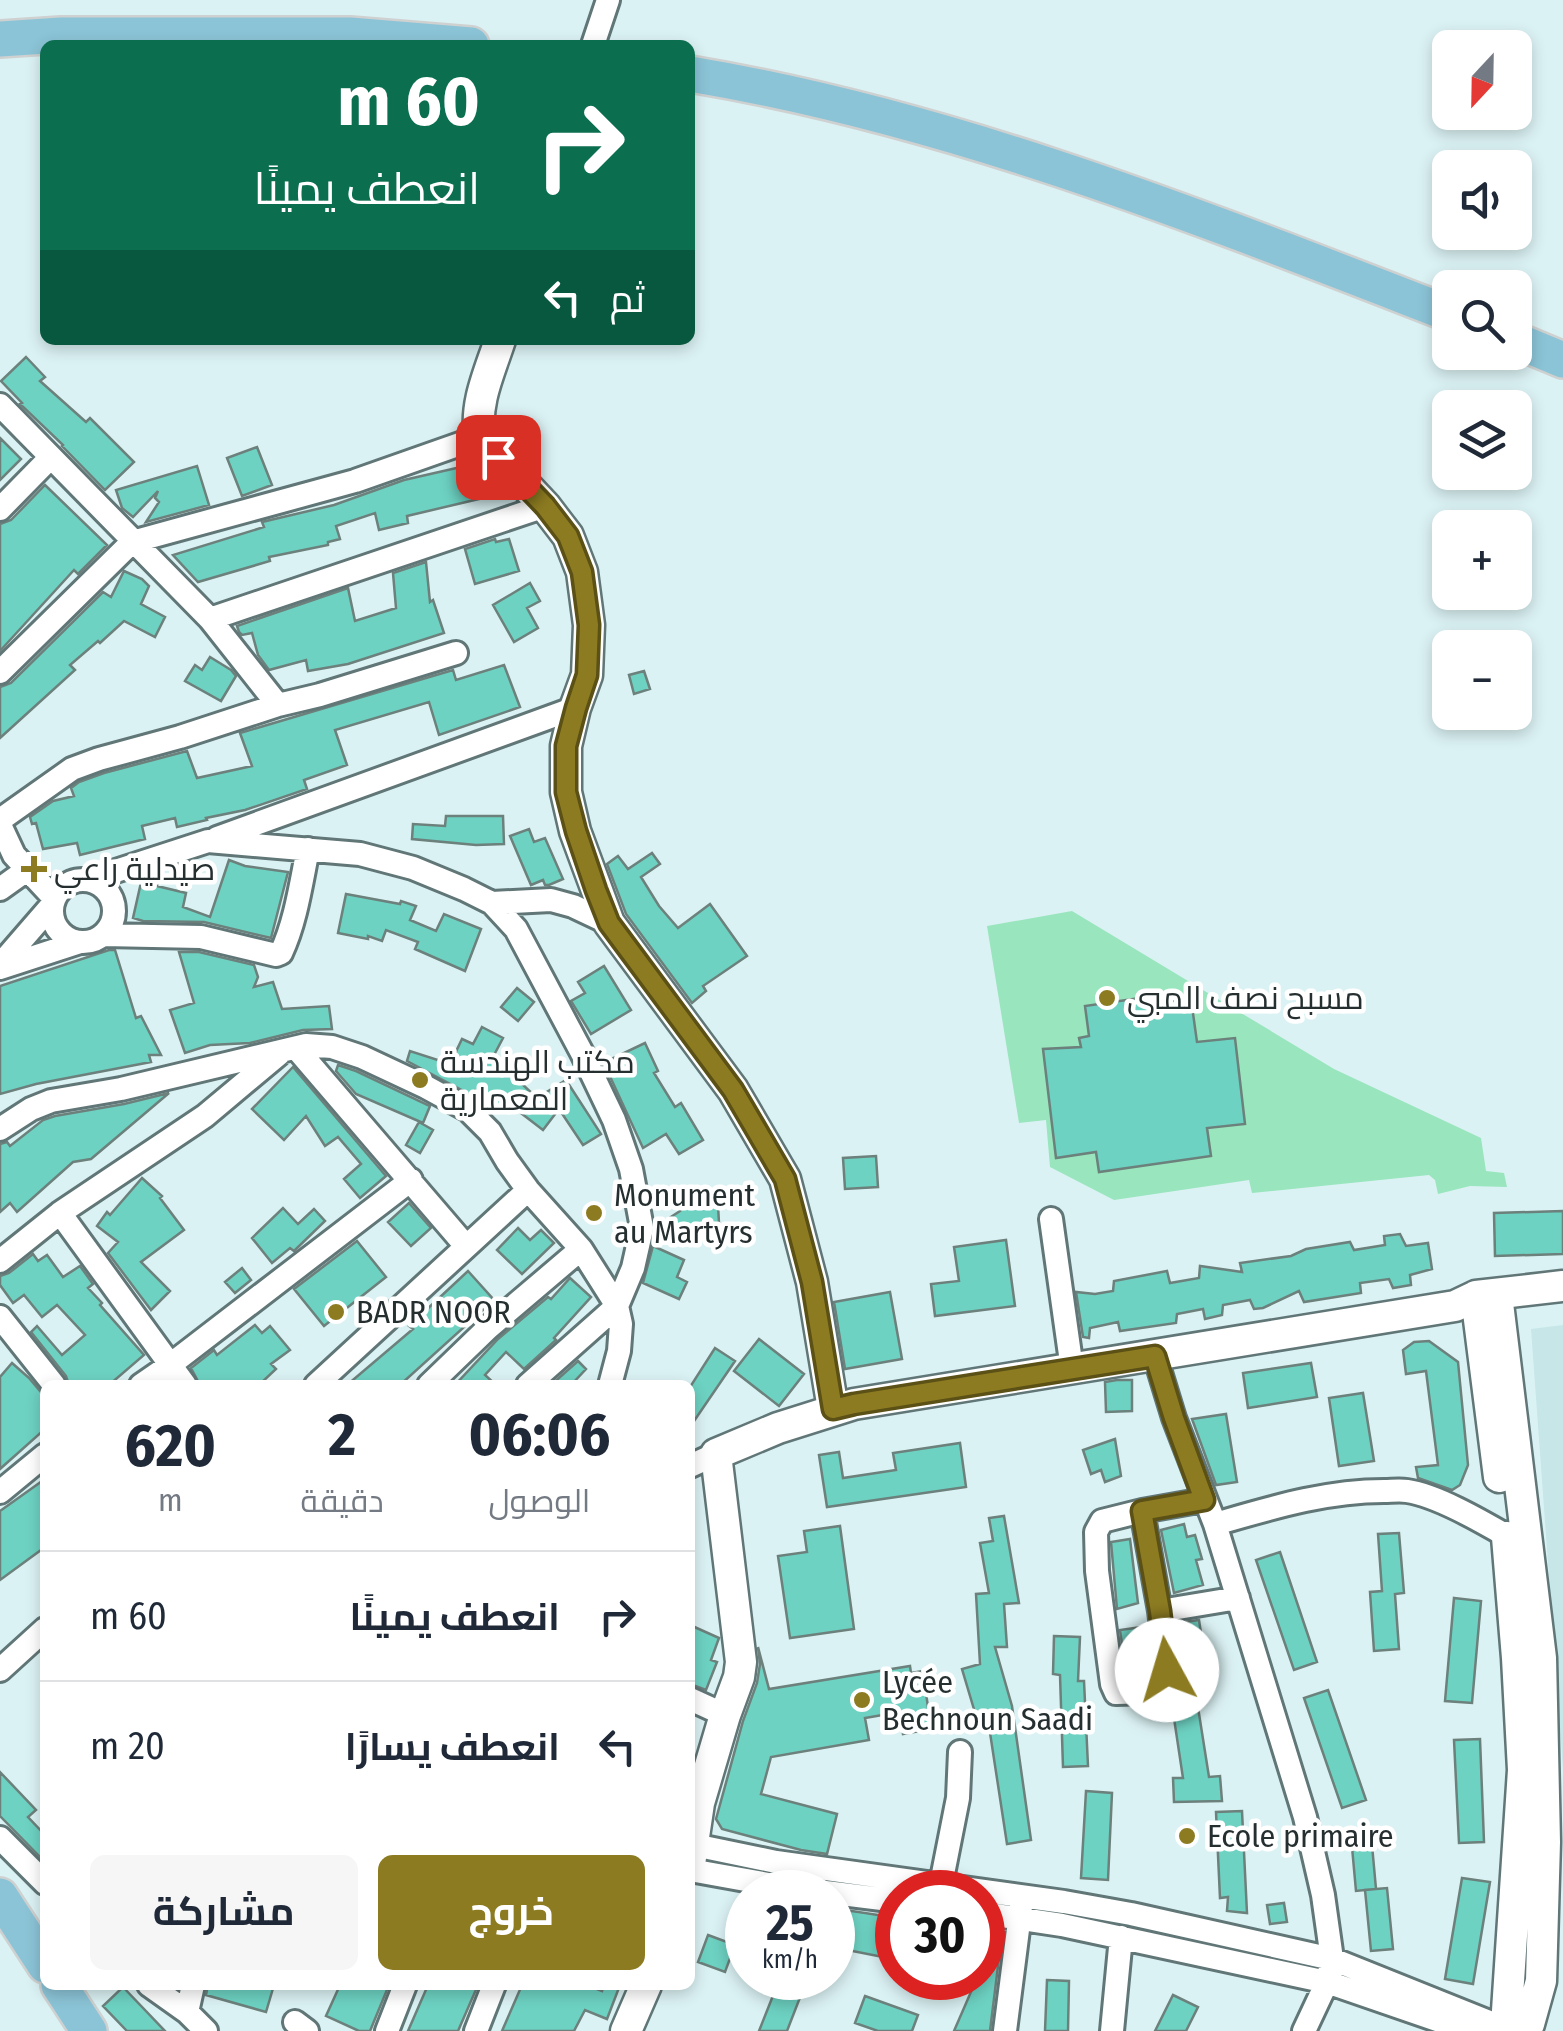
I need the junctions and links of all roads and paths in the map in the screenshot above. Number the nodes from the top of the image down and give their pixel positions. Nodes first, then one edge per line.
1 (608, 0) edge
2 (0, 39) edge
3 (410, 40) edge
4 (595, 40) edge
5 (695, 75) edge
6 (1432, 307) edge
7 (498, 345) edge
8 (1532, 347) edge
9 (1563, 360) edge
10 (1, 408) edge
11 (480, 436) junction
12 (51, 458) junction
13 (545, 506) junction
14 (0, 509) edge
15 (132, 542) junction
16 (210, 619) junction
17 (456, 652) dead end
18 (0, 672) edge
19 (278, 705) junction
20 (576, 708) junction
21 (0, 822) edge
22 (208, 841) junction
23 (308, 848) junction
24 (14, 858) edge
25 (134, 864) junction
26 (88, 880) junction
27 (0, 889) edge
28 (53, 902) junction
29 (492, 903) junction
30 (115, 910) junction
31 (609, 923) junction
32 (104, 935) junction
33 (80, 942) junction
34 (0, 967) edge
35 (288, 1050) junction
36 (0, 1129) edge
37 (411, 1180) junction
38 (528, 1190) junction
39 (60, 1213) junction
40 (1051, 1219) dead end
41 (466, 1245) junction
42 (581, 1248) junction
43 (0, 1261) edge
44 (1563, 1286) edge
45 (1481, 1305) junction
46 (1563, 1305) edge
47 (618, 1306) junction
48 (0, 1318) edge
49 (1155, 1356) junction
50 (170, 1366) junction
51 (1072, 1369) junction
52 (50, 1380) edge
53 (149, 1380) edge
54 (182, 1380) edge
55 (321, 1380) edge
56 (434, 1380) edge
57 (534, 1380) edge
58 (611, 1380) edge
59 (833, 1409) junction
60 (40, 1460) edge
61 (703, 1460) edge
62 (0, 1492) edge
63 (1204, 1500) junction
64 (1142, 1511) junction
65 (1215, 1524) junction
66 (1507, 1536) junction
67 (1238, 1598) junction
68 (1160, 1611) junction
69 (40, 1632) edge
70 (4, 1656) edge
71 (695, 1701) edge
72 (725, 1715) junction
73 (960, 1752) dead end
74 (695, 1801) edge
75 (0, 1838) edge
76 (1554, 1845) edge
77 (695, 1857) edge
78 (695, 1858) edge
79 (944, 1870) edge
80 (875, 1875) edge
81 (40, 1878) edge
82 (875, 1897) edge
83 (1005, 1902) edge
84 (1021, 1907) junction
85 (1005, 1909) edge
86 (6, 1919) edge
87 (1121, 1937) junction
88 (40, 1958) edge
89 (1330, 1970) junction
90 (62, 1990) edge
91 (156, 1990) edge
92 (192, 1990) edge
93 (404, 1990) edge
94 (492, 1990) edge
95 (644, 1990) edge
96 (187, 2012) junction
97 (1515, 2028) edge
98 (90, 2031) edge
99 (206, 2031) edge
100 (387, 2031) edge
101 (476, 2031) edge
102 (626, 2031) edge
103 (1005, 2031) edge
104 (1112, 2031) edge
105 (1304, 2031) edge
106 (1469, 2031) edge

1 - 4 street
2 - 3 main road
5 - 6 main road
7 - 11 main road
8 - 9 main road
10 - 12 street
11 - 13 main road
11 - 15 street
12 - 14 street
12 - 15 street
13 - 16 street
13 - 20 main road
15 - 16 street
15 - 18 street
16 - 19 street
17 - 19 street
19 - 21 street
20 - 22 street
20 - 31 main road
21 - 24 street
22 - 23 street
22 - 25 street
23 - 29 street
23 - 32 street
24 - 27 street
24 - 28 street
25 - 26 street
25 - 30 street
26 - 28 street
26 - 30 street
28 - 33 street
28 - 34 street
29 - 31 street
29 - 47 street
30 - 32 street
31 - 59 main road
32 - 33 street
33 - 34 street
35 - 36 street
35 - 37 street
35 - 38 street
35 - 39 street
37 - 41 street
37 - 50 street
38 - 41 street
38 - 42 street
39 - 43 street
39 - 50 street
40 - 51 street
41 - 55 street
42 - 47 street
42 - 56 street
44 - 45 main road
45 - 46 main road
45 - 49 main road
45 - 66 main road
45 - 76 main road
47 - 57 street
47 - 58 street
48 - 52 street
49 - 51 main road
49 - 63 street
50 - 53 street
50 - 54 street
51 - 59 main road
59 - 61 main road
60 - 62 street
61 - 72 main road
63 - 64 street
63 - 65 street
64 - 68 street
64 - 68 street
65 - 66 street
65 - 67 street
66 - 97 main road
67 - 68 street
67 - 89 street
69 - 70 street
71 - 72 street
72 - 74 main road
73 - 79 street
75 - 81 street
76 - 97 main road
77 - 80 street
78 - 82 street
83 - 84 street
84 - 85 street
84 - 87 street
84 - 89 street
84 - 103 street
86 - 88 main road
87 - 89 street
87 - 104 street
89 - 97 street
89 - 105 street
89 - 106 street
90 - 98 main road
91 - 96 street
92 - 96 street
93 - 100 street
94 - 101 street
95 - 102 main road
96 - 99 street

